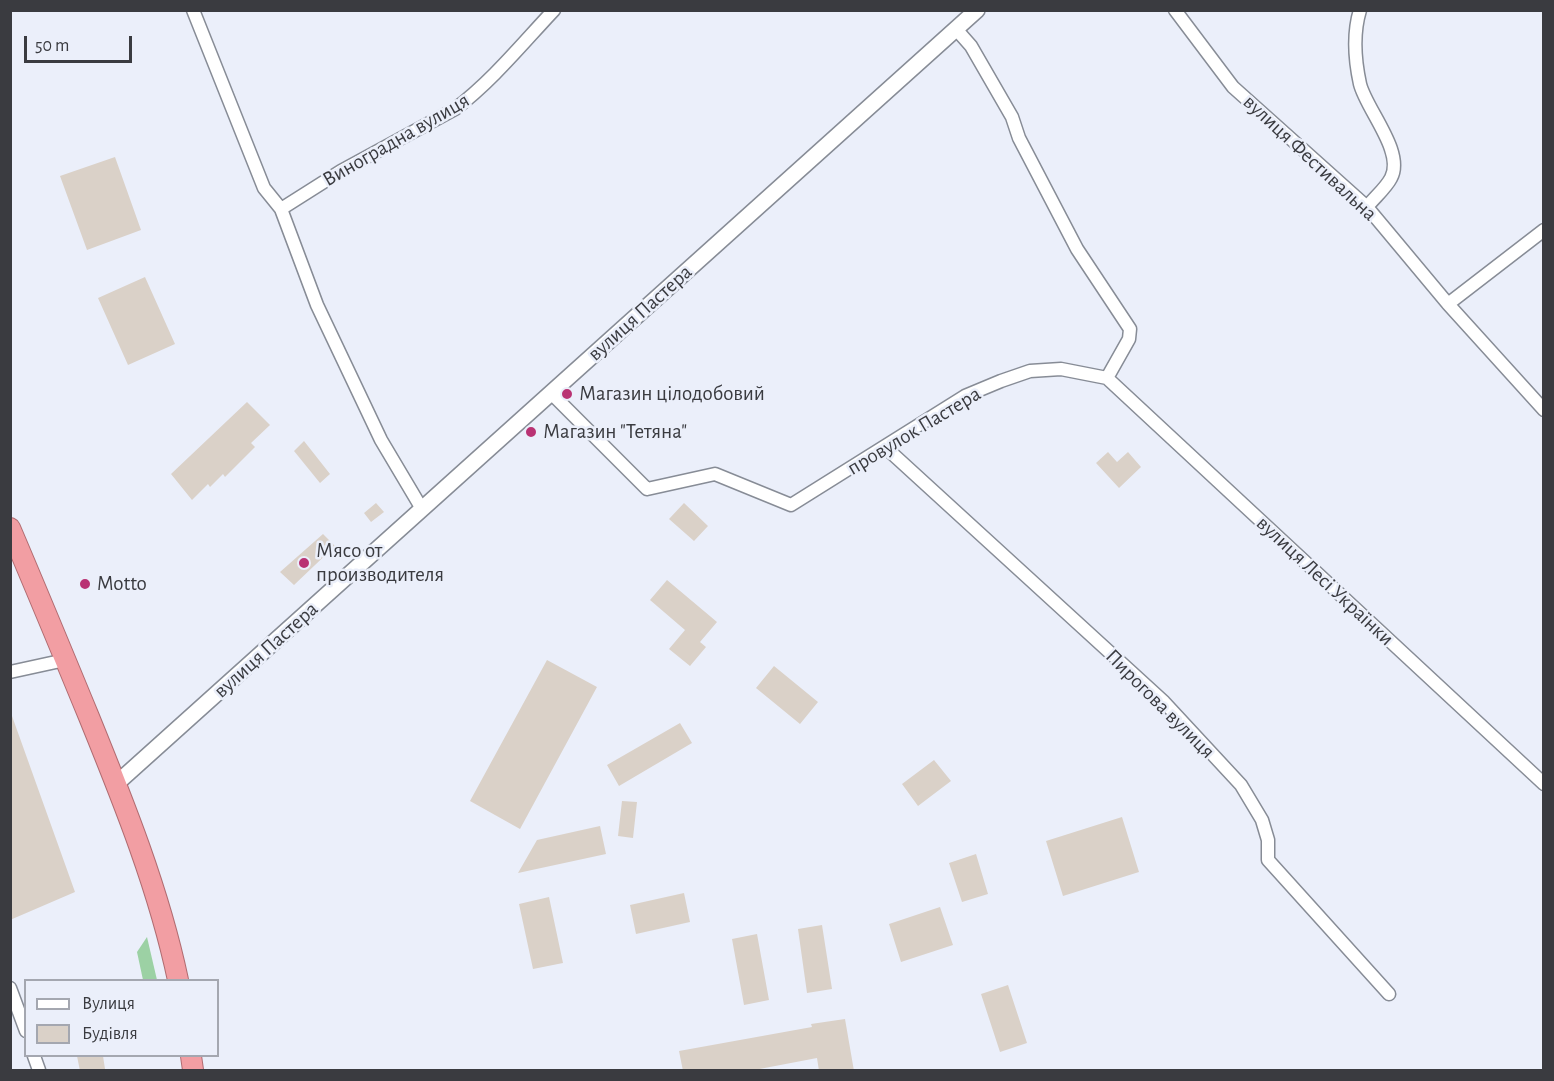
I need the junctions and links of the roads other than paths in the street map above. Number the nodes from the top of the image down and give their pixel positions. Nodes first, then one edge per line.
1 (193, 10) edge
2 (554, 10) edge
3 (977, 10) edge
4 (1175, 10) edge
5 (1360, 10) edge
6 (956, 29) junction
7 (1367, 207) junction
8 (281, 209) junction
9 (1544, 230) edge
10 (1448, 304) junction
11 (1107, 378) junction
12 (551, 393) junction
13 (1544, 410) edge
14 (885, 447) junction
15 (422, 509) junction
16 (10, 528) edge
17 (65, 660) junction
18 (10, 672) edge
19 (116, 784) junction
20 (1544, 784) edge
21 (178, 979) edge
22 (10, 988) edge
23 (1389, 994) dead end
24 (10, 1024) edge
25 (24, 1027) edge
26 (24, 1030) edge

1 - 8 street
2 - 8 street, Виноградна вулиця
3 - 6 street, вулиця Пастера
4 - 7 street, вулиця Фестивальна
5 - 7 street
6 - 11 street
6 - 12 street, вулиця Пастера
7 - 10 street, вулиця Фестивальна
8 - 15 street
9 - 10 street
10 - 13 street, вулиця Фестивальна
11 - 14 street, провулок Пастера
11 - 20 street, вулиця Лесі Українки
12 - 14 street, провулок Пастера
12 - 15 street, вулиця Пастера
14 - 23 street, Пирогова вулиця
15 - 19 street, вулиця Пастера
16 - 17 highway
17 - 18 street
17 - 19 highway
19 - 21 highway
22 - 25 street
24 - 26 street

